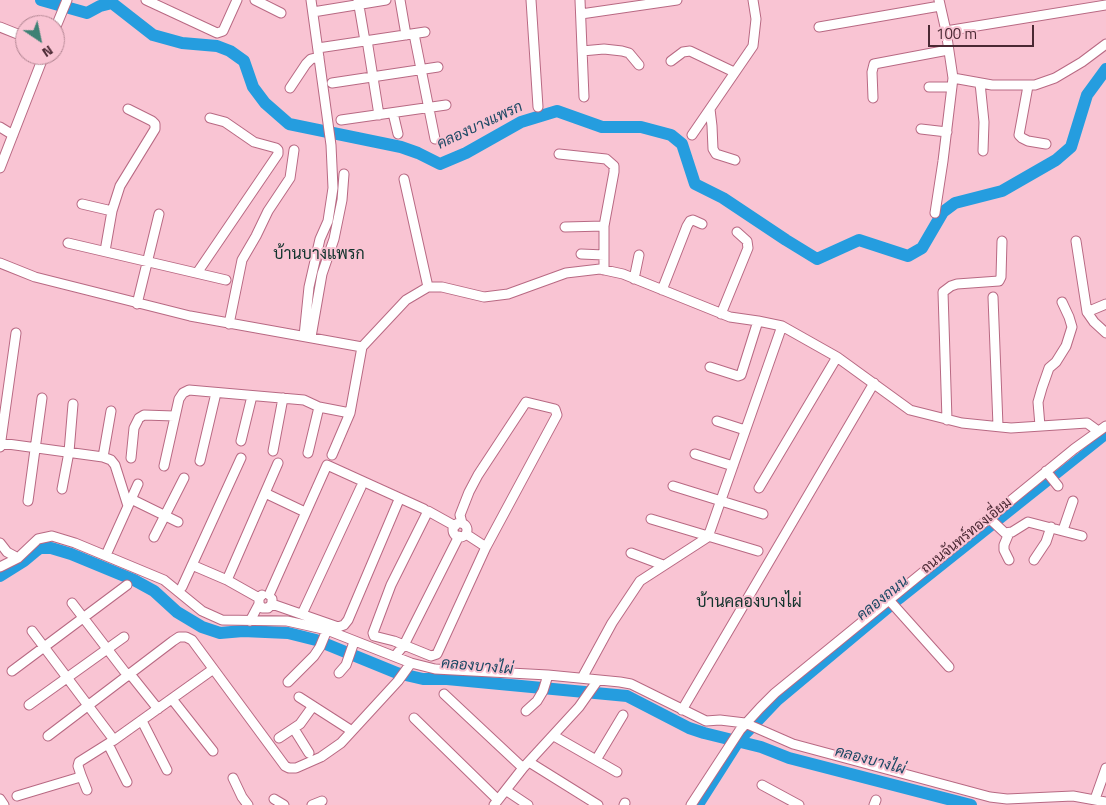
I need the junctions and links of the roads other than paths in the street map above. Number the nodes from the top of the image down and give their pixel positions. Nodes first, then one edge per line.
1 (67, 0) edge
2 (146, 0) edge
3 (237, 0) edge
4 (255, 0) edge
5 (311, 0) edge
6 (386, 0) edge
7 (400, 0) edge
8 (531, 0) edge
9 (580, 0) edge
10 (677, 0) edge
11 (753, 0) edge
12 (359, 2) edge
13 (939, 3) edge
14 (1106, 5) edge
15 (313, 12) junction
16 (281, 13) dead end
17 (581, 14) junction
18 (62, 15) edge
19 (0, 27) edge
20 (819, 27) dead end
21 (946, 31) junction
22 (425, 32) dead end
23 (15, 33) edge
24 (410, 34) junction
25 (366, 41) junction
26 (1106, 44) edge
27 (948, 50) junction
28 (582, 51) junction
29 (319, 52) junction
30 (671, 60) dead end
31 (40, 65) edge
32 (639, 65) dead end
33 (438, 67) dead end
34 (421, 71) junction
35 (734, 72) junction
36 (373, 77) junction
37 (953, 82) junction
38 (332, 83) dead end
39 (980, 83) junction
40 (1028, 86) junction
41 (930, 87) dead end
42 (290, 88) dead end
43 (584, 98) dead end
44 (873, 98) dead end
45 (446, 105) dead end
46 (538, 107) dead end
47 (428, 108) junction
48 (128, 109) dead end
49 (710, 109) junction
50 (393, 113) junction
51 (379, 115) junction
52 (210, 118) dead end
53 (341, 120) dead end
54 (0, 127) edge
55 (921, 129) dead end
56 (947, 132) junction
57 (398, 134) dead end
58 (13, 135) junction
59 (692, 135) dead end
60 (435, 139) dead end
61 (1046, 144) dead end
62 (294, 150) dead end
63 (983, 151) dead end
64 (559, 154) dead end
65 (735, 160) dead end
66 (0, 168) edge
67 (344, 174) dead end
68 (404, 179) dead end
69 (82, 204) dead end
70 (112, 211) junction
71 (935, 213) dead end
72 (159, 214) dead end
73 (702, 224) dead end
74 (604, 226) junction
75 (565, 227) dead end
76 (737, 232) dead end
77 (1002, 241) dead end
78 (1076, 241) dead end
79 (68, 243) dead end
80 (104, 252) junction
81 (581, 254) dead end
82 (604, 254) junction
83 (639, 254) dead end
84 (147, 261) junction
85 (0, 263) edge
86 (604, 270) junction
87 (197, 274) junction
88 (634, 279) junction
89 (226, 280) dead end
90 (428, 287) junction
91 (662, 290) junction
92 (993, 297) dead end
93 (1062, 302) dead end
94 (137, 304) junction
95 (1106, 304) edge
96 (1086, 312) junction
97 (721, 314) junction
98 (758, 321) junction
99 (229, 324) junction
100 (782, 326) junction
101 (16, 333) dead end
102 (1106, 334) edge
103 (307, 337) junction
104 (362, 347) junction
105 (837, 357) junction
106 (710, 367) dead end
107 (874, 383) junction
108 (216, 393) junction
109 (252, 396) junction
110 (42, 398) dead end
111 (283, 398) junction
112 (73, 404) dead end
113 (319, 407) junction
114 (111, 411) dead end
115 (350, 413) junction
116 (174, 416) junction
117 (946, 420) junction
118 (716, 421) dead end
119 (998, 426) junction
120 (1040, 426) junction
121 (1102, 429) edge
122 (746, 430) junction
123 (241, 441) dead end
124 (0, 443) edge
125 (0, 447) edge
126 (35, 448) junction
127 (273, 450) dead end
128 (69, 452) junction
129 (308, 454) dead end
130 (695, 454) dead end
131 (332, 455) dead end
132 (103, 457) junction
133 (131, 458) dead end
134 (240, 458) dead end
135 (200, 461) dead end
136 (278, 463) dead end
137 (164, 466) dead end
138 (733, 466) junction
139 (1047, 473) junction
140 (184, 478) dead end
141 (138, 484) dead end
142 (360, 486) dead end
143 (673, 486) dead end
144 (1058, 486) dead end
145 (760, 488) dead end
146 (62, 489) dead end
147 (265, 493) junction
148 (28, 501) dead end
149 (720, 501) junction
150 (1074, 501) dead end
151 (130, 502) junction
152 (398, 502) dead end
153 (424, 509) dead end
154 (305, 512) junction
155 (763, 514) dead end
156 (165, 516) junction
157 (651, 519) dead end
158 (991, 520) junction
159 (178, 522) dead end
160 (459, 525) junction
161 (1051, 527) junction
162 (1062, 530) junction
163 (1004, 532) junction
164 (462, 535) junction
165 (1082, 536) dead end
166 (154, 537) dead end
167 (708, 537) junction
168 (0, 543) edge
169 (486, 546) junction
170 (758, 551) dead end
171 (630, 553) dead end
172 (106, 555) junction
173 (18, 558) junction
174 (1009, 560) dead end
175 (1034, 560) dead end
176 (192, 565) junction
177 (663, 565) junction
178 (0, 567) edge
179 (227, 580) junction
180 (127, 585) dead end
181 (182, 587) dead end
182 (269, 595) junction
183 (259, 601) junction
184 (891, 601) junction
185 (72, 603) dead end
186 (270, 606) junction
187 (302, 614) junction
188 (84, 618) junction
189 (250, 621) junction
190 (262, 621) junction
191 (32, 631) dead end
192 (124, 637) dead end
193 (323, 639) junction
194 (353, 645) junction
195 (404, 645) junction
196 (44, 648) junction
197 (106, 650) junction
198 (395, 656) junction
199 (409, 666) junction
200 (949, 667) dead end
201 (212, 670) junction
202 (12, 671) dead end
203 (339, 673) dead end
204 (129, 675) junction
205 (548, 677) junction
206 (582, 678) junction
207 (67, 679) junction
208 (288, 682) dead end
209 (597, 682) junction
210 (444, 694) dead end
211 (299, 697) dead end
212 (172, 699) junction
213 (29, 705) dead end
214 (88, 706) junction
215 (313, 706) junction
216 (158, 709) junction
217 (682, 710) junction
218 (526, 712) dead end
219 (623, 715) dead end
220 (414, 718) dead end
221 (142, 721) junction
222 (743, 727) junction
223 (294, 729) junction
224 (352, 731) junction
225 (48, 736) dead end
226 (554, 736) junction
227 (279, 738) dead end
228 (111, 742) junction
229 (213, 752) dead end
230 (309, 753) dead end
231 (596, 760) junction
232 (526, 765) junction
233 (1106, 768) edge
234 (168, 770) dead end
235 (617, 772) dead end
236 (81, 775) junction
237 (233, 778) dead end
238 (127, 782) dead end
239 (762, 785) dead end
240 (87, 790) dead end
241 (507, 791) junction
242 (17, 796) dead end
243 (0, 799) edge
244 (274, 799) dead end
245 (1095, 799) junction
246 (322, 800) dead end
247 (1051, 800) edge
248 (496, 802) edge
249 (1106, 802) edge
250 (4, 805) edge
251 (248, 805) edge
252 (284, 805) edge
253 (312, 805) edge
254 (528, 805) edge
255 (598, 805) edge
256 (691, 805) edge
257 (799, 805) edge

1 - 18 street
2 - 3 street
4 - 16 street
5 - 15 street
6 - 12 street
7 - 24 street
8 - 46 street
9 - 17 street
10 - 17 street
11 - 35 street
12 - 15 street
12 - 25 street
13 - 20 street
13 - 21 street
14 - 21 street
15 - 29 street
17 - 28 street
19 - 23 street
21 - 27 street
22 - 24 street
24 - 25 street
24 - 34 street
25 - 29 street
25 - 36 street
26 - 40 street
27 - 37 street
27 - 44 street
28 - 32 street
28 - 43 street
29 - 42 street
29 - 103 street
30 - 35 street
31 - 58 street
33 - 34 street
34 - 36 street
34 - 47 street
35 - 49 street
36 - 38 street
36 - 51 street
37 - 39 street
37 - 41 street
37 - 56 street
39 - 40 street
39 - 63 street
40 - 61 street
45 - 47 street
47 - 50 street
47 - 60 street
48 - 70 street
49 - 59 street
49 - 65 street
50 - 51 street
50 - 57 street
51 - 53 street
52 - 87 street
54 - 58 street
55 - 56 street
56 - 71 street
58 - 66 street
62 - 99 street
64 - 74 street
67 - 103 street
68 - 90 street
69 - 70 street
70 - 80 street
72 - 84 street
73 - 91 street
74 - 75 street
74 - 82 street
76 - 97 street
77 - 117 street
78 - 96 street
79 - 80 street
80 - 84 street
81 - 82 street
82 - 86 street
83 - 88 street
84 - 87 street
84 - 94 street
85 - 94 street
86 - 88 street
86 - 90 street
87 - 89 street
88 - 91 street
90 - 104 street
91 - 97 street
92 - 119 street
93 - 120 street
94 - 99 street
95 - 96 street
96 - 102 street
97 - 98 street
98 - 100 street
98 - 106 street
99 - 103 street
100 - 105 street
100 - 122 street
101 - 124 street
103 - 104 street
104 - 115 street
105 - 107 street
105 - 145 street
107 - 117 street
107 - 217 street
108 - 109 street
108 - 116 street
108 - 135 street
109 - 111 street
109 - 123 street
110 - 126 street
111 - 113 street
111 - 127 street
112 - 128 street
113 - 115 street
113 - 129 street
114 - 132 street
115 - 131 street
116 - 133 street
116 - 137 street
117 - 119 street
118 - 122 street
119 - 120 street
120 - 121 street
121 - 139 street, ถนนจันทร์ทองเอี่ยม
122 - 138 street
124 - 125 street
124 - 126 street
126 - 128 street
126 - 148 street
128 - 132 street
128 - 146 street
130 - 138 street
132 - 151 street
134 - 176 street
136 - 147 street
138 - 149 street
139 - 144 street
139 - 158 street, ถนนจันทร์ทองเอี่ยม
140 - 156 street
141 - 151 street
142 - 187 street
143 - 149 street
147 - 154 street
147 - 179 street
149 - 155 street
149 - 167 street
150 - 162 street
151 - 156 street
151 - 172 street
152 - 187 street
153 - 154 street
154 - 182 street
156 - 159 street
156 - 166 street
157 - 167 street
158 - 163 street
158 - 184 street, ถนนจันทร์ทองเอี่ยม
160 - 164 street
160 - 169 street
160 - 195 street
161 - 162 street
161 - 163 street
161 - 175 street
162 - 165 street
163 - 174 street
164 - 169 street
164 - 195 street
167 - 170 street
167 - 177 street
168 - 173 street
169 - 195 street
171 - 177 street
172 - 173 street
172 - 189 street
173 - 178 street
176 - 179 street
176 - 181 street
177 - 206 street
179 - 183 street
180 - 188 street
182 - 183 street
182 - 186 street
183 - 186 street
183 - 189 street
184 - 200 street
184 - 222 street, ถนนจันทร์ทองเอี่ยม
185 - 188 street
186 - 187 street
186 - 190 street
188 - 196 street
188 - 197 street
189 - 190 street
190 - 193 street
191 - 196 street
192 - 197 street
193 - 194 street
193 - 208 street
194 - 198 street
194 - 203 street
195 - 198 street
196 - 202 street
196 - 207 street
197 - 204 street
197 - 207 street
198 - 199 street
199 - 205 street
199 - 224 street
201 - 204 street
201 - 212 street
201 - 224 street
204 - 214 street
204 - 216 street
205 - 206 street
205 - 218 street
206 - 209 street
207 - 213 street
207 - 214 street
209 - 217 street
209 - 226 street
210 - 232 street
211 - 215 street
212 - 216 street
212 - 229 street
214 - 225 street
214 - 228 street
215 - 223 street
215 - 224 street
216 - 221 street
217 - 222 street
219 - 231 street
220 - 248 street
221 - 228 street
221 - 234 street
222 - 247 street
222 - 256 street, ถนนจันทร์ทองเอี่ยม
223 - 227 street
223 - 230 street
226 - 231 street
226 - 232 street
228 - 236 street
228 - 238 street
231 - 235 street
232 - 241 street
232 - 255 street
233 - 245 street
236 - 240 street
236 - 242 street
237 - 251 street
239 - 257 street
241 - 248 street
241 - 254 street
243 - 250 street
244 - 252 street
245 - 247 street
245 - 249 street
246 - 253 street

